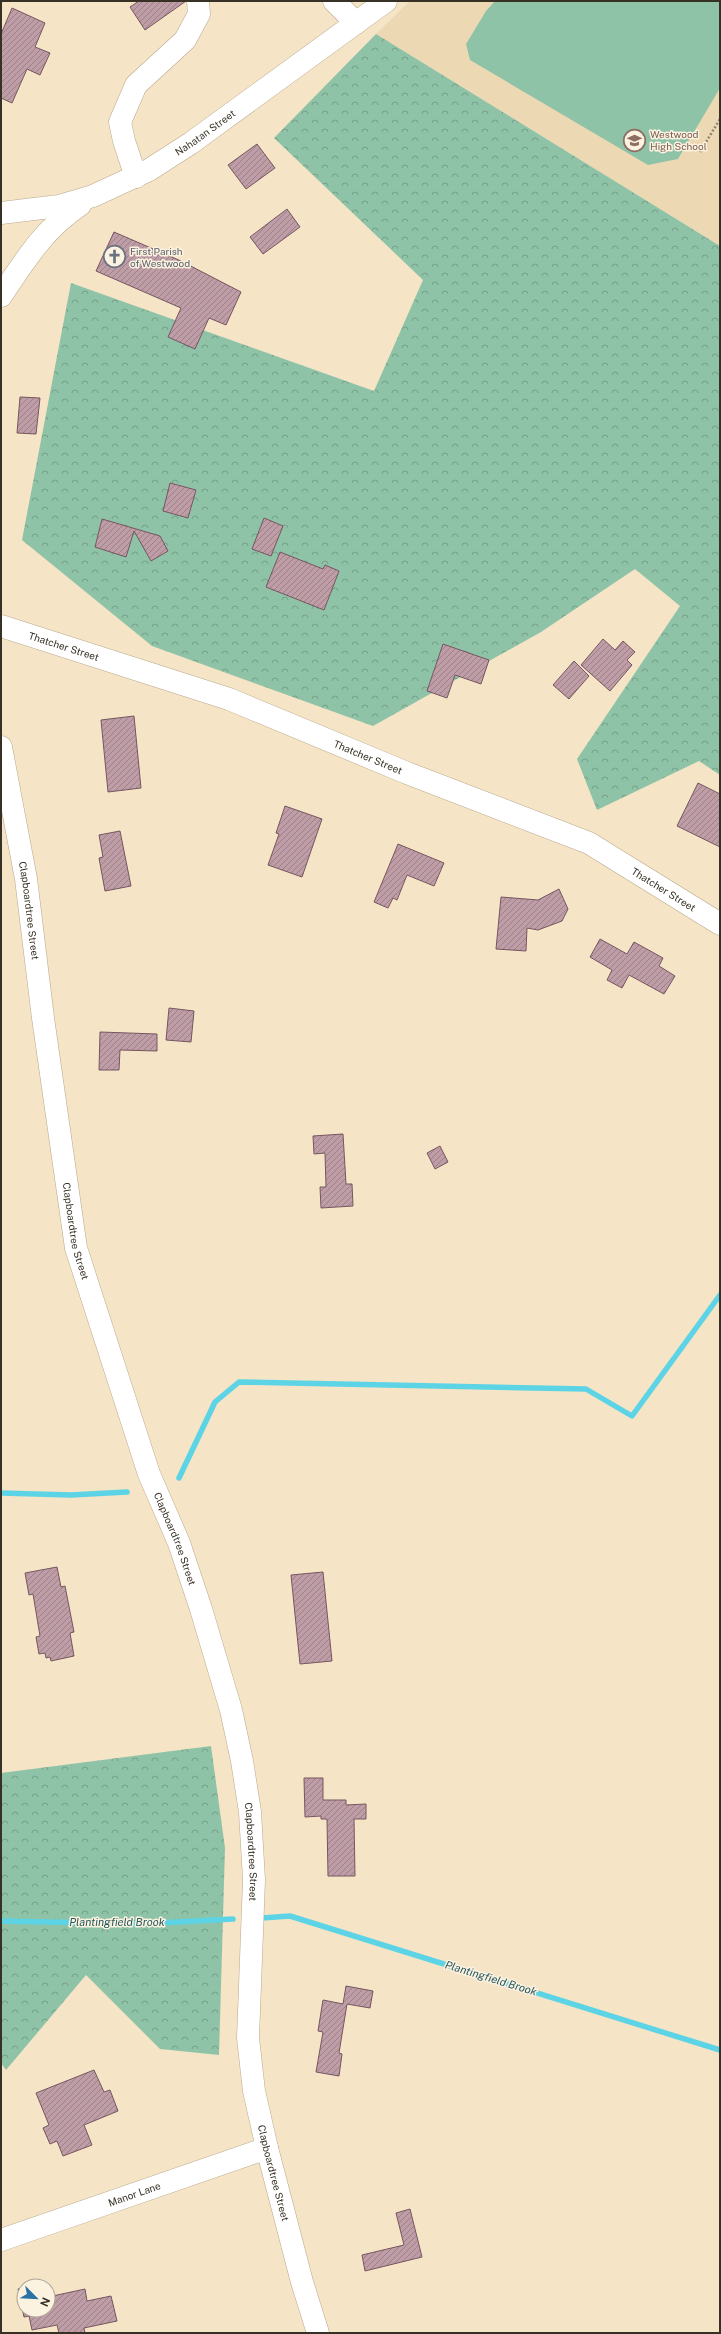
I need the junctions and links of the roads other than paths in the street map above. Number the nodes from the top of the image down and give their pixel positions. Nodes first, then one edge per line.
1 (198, 1) edge
2 (334, 1) edge
3 (386, 1) edge
4 (356, 23) junction
5 (136, 177) junction
6 (93, 196) junction
7 (1, 213) edge
8 (1, 296) edge
9 (1, 626) edge
10 (1, 747) edge
11 (720, 924) edge
12 (267, 2148) junction
13 (1, 2240) edge
14 (318, 2333) edge

1 - 5 main road
2 - 4 main road
3 - 4 main road, Nahatan Street
4 - 5 main road, Nahatan Street
5 - 6 main road, Nahatan Street
6 - 7 main road, Nahatan Street
6 - 8 main road
9 - 11 main road, Thatcher Street
10 - 12 main road, Clapboardtree Street
12 - 13 main road, Manor Lane
12 - 14 main road, Clapboardtree Street

